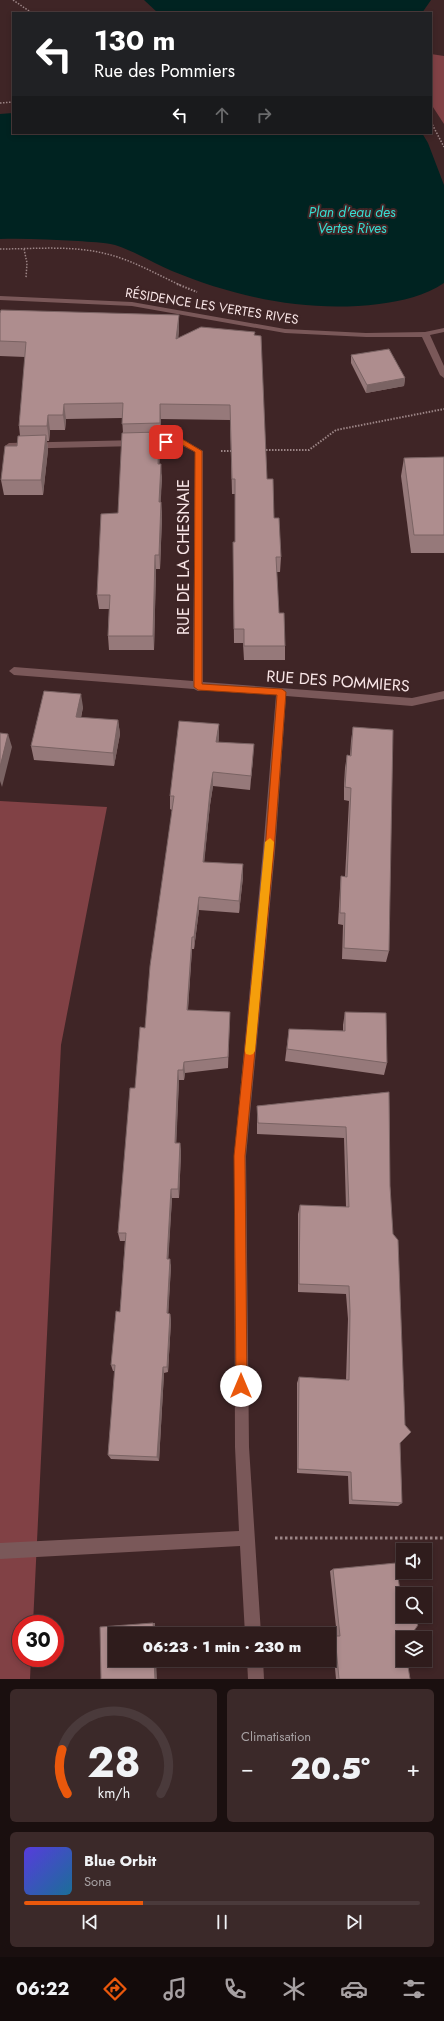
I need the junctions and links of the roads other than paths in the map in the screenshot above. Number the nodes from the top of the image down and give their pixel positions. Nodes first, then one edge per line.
1 (0, 298) edge
2 (444, 330) edge
3 (425, 334) junction
4 (444, 375) edge
5 (9, 446) edge
6 (14, 671) dead end
7 (198, 687) junction
8 (282, 692) junction
9 (444, 695) edge
10 (247, 1538) junction
11 (0, 1552) edge
12 (253, 1627) edge
13 (255, 1667) edge
14 (256, 1679) edge

1 - 3 street, RÉSIDENCE LES VERTES RIVES
2 - 3 street, RÉSIDENCE LES VERTES RIVES
3 - 4 street
5 - 7 street, RUE DE LA CHESNAIE
6 - 7 street, RUE DES POMMIERS
7 - 8 street, RUE DES POMMIERS
8 - 9 street, RUE DES POMMIERS
8 - 10 street
10 - 11 street
10 - 12 street
13 - 14 street

